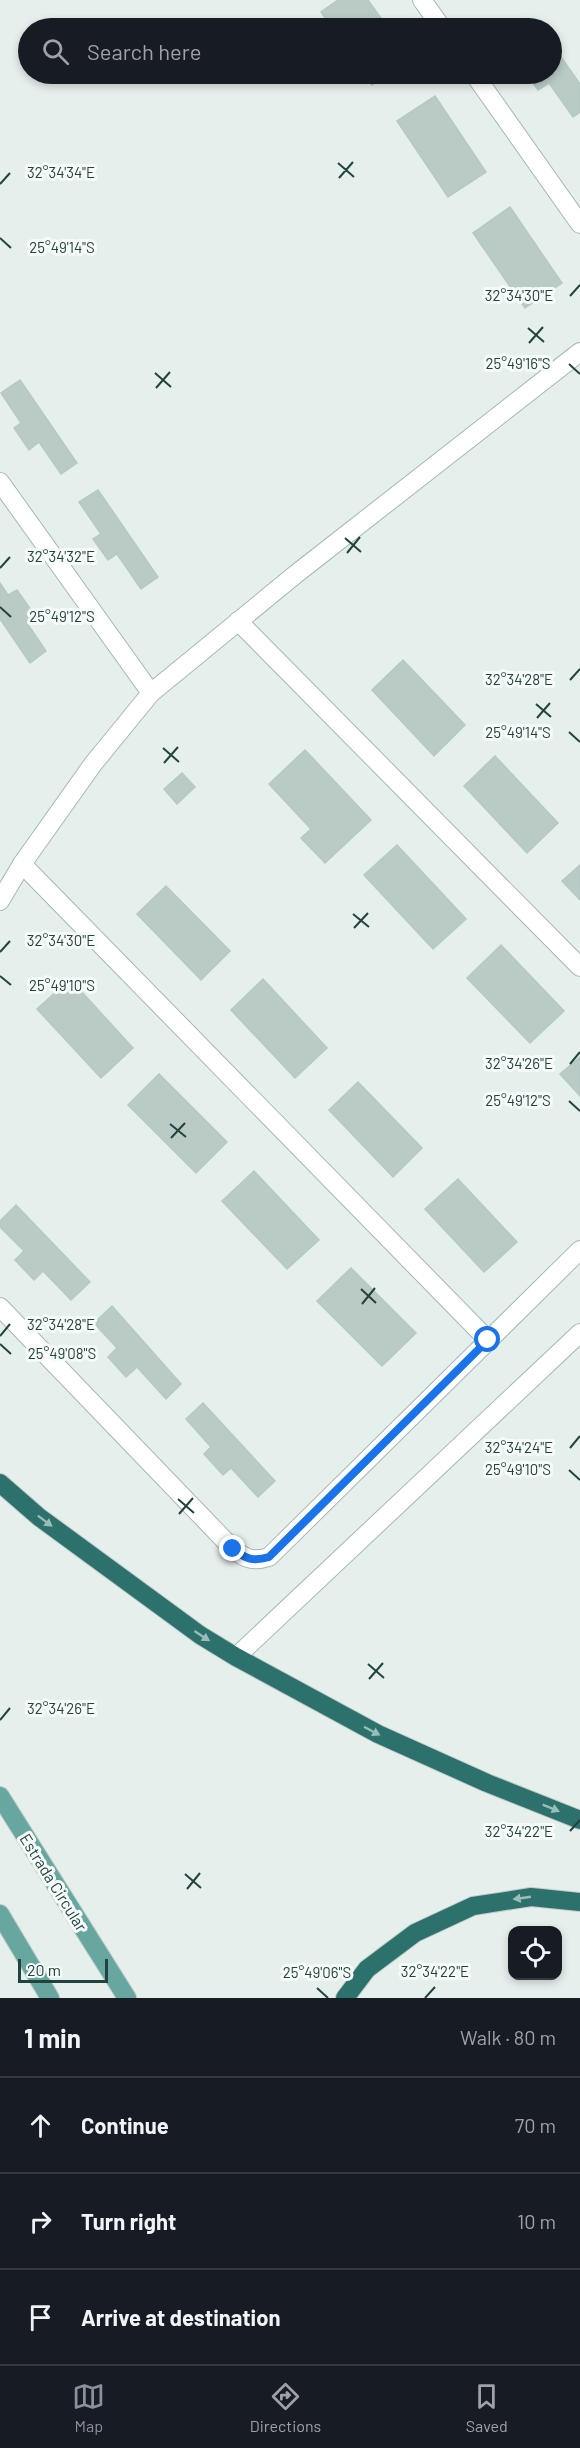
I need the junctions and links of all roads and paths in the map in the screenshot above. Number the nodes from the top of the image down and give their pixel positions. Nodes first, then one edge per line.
1 (422, 0) edge
2 (435, 18) edge
3 (481, 84) edge
4 (580, 224) edge
5 (580, 352) edge
6 (0, 482) edge
7 (238, 621) junction
8 (151, 693) junction
9 (22, 864) junction
10 (0, 901) edge
11 (580, 968) edge
12 (580, 1250) edge
13 (0, 1307) edge
14 (580, 1333) edge
15 (488, 1340) junction
16 (0, 1483) edge
17 (236, 1657) junction
18 (0, 1796) edge
19 (580, 1820) edge
20 (580, 1902) edge
21 (0, 1914) edge
22 (50, 1998) edge
23 (128, 1998) edge
24 (345, 1998) edge

1 - 2 street
3 - 4 street
5 - 7 street
6 - 8 street
7 - 8 street
7 - 11 street
8 - 9 street
9 - 10 street
9 - 15 street
12 - 15 street
13 - 15 street
14 - 17 street
16 -> 17 highway
17 -> 19 highway
18 - 23 main road, Estrada Circular
20 -> 24 highway
21 - 22 main road

